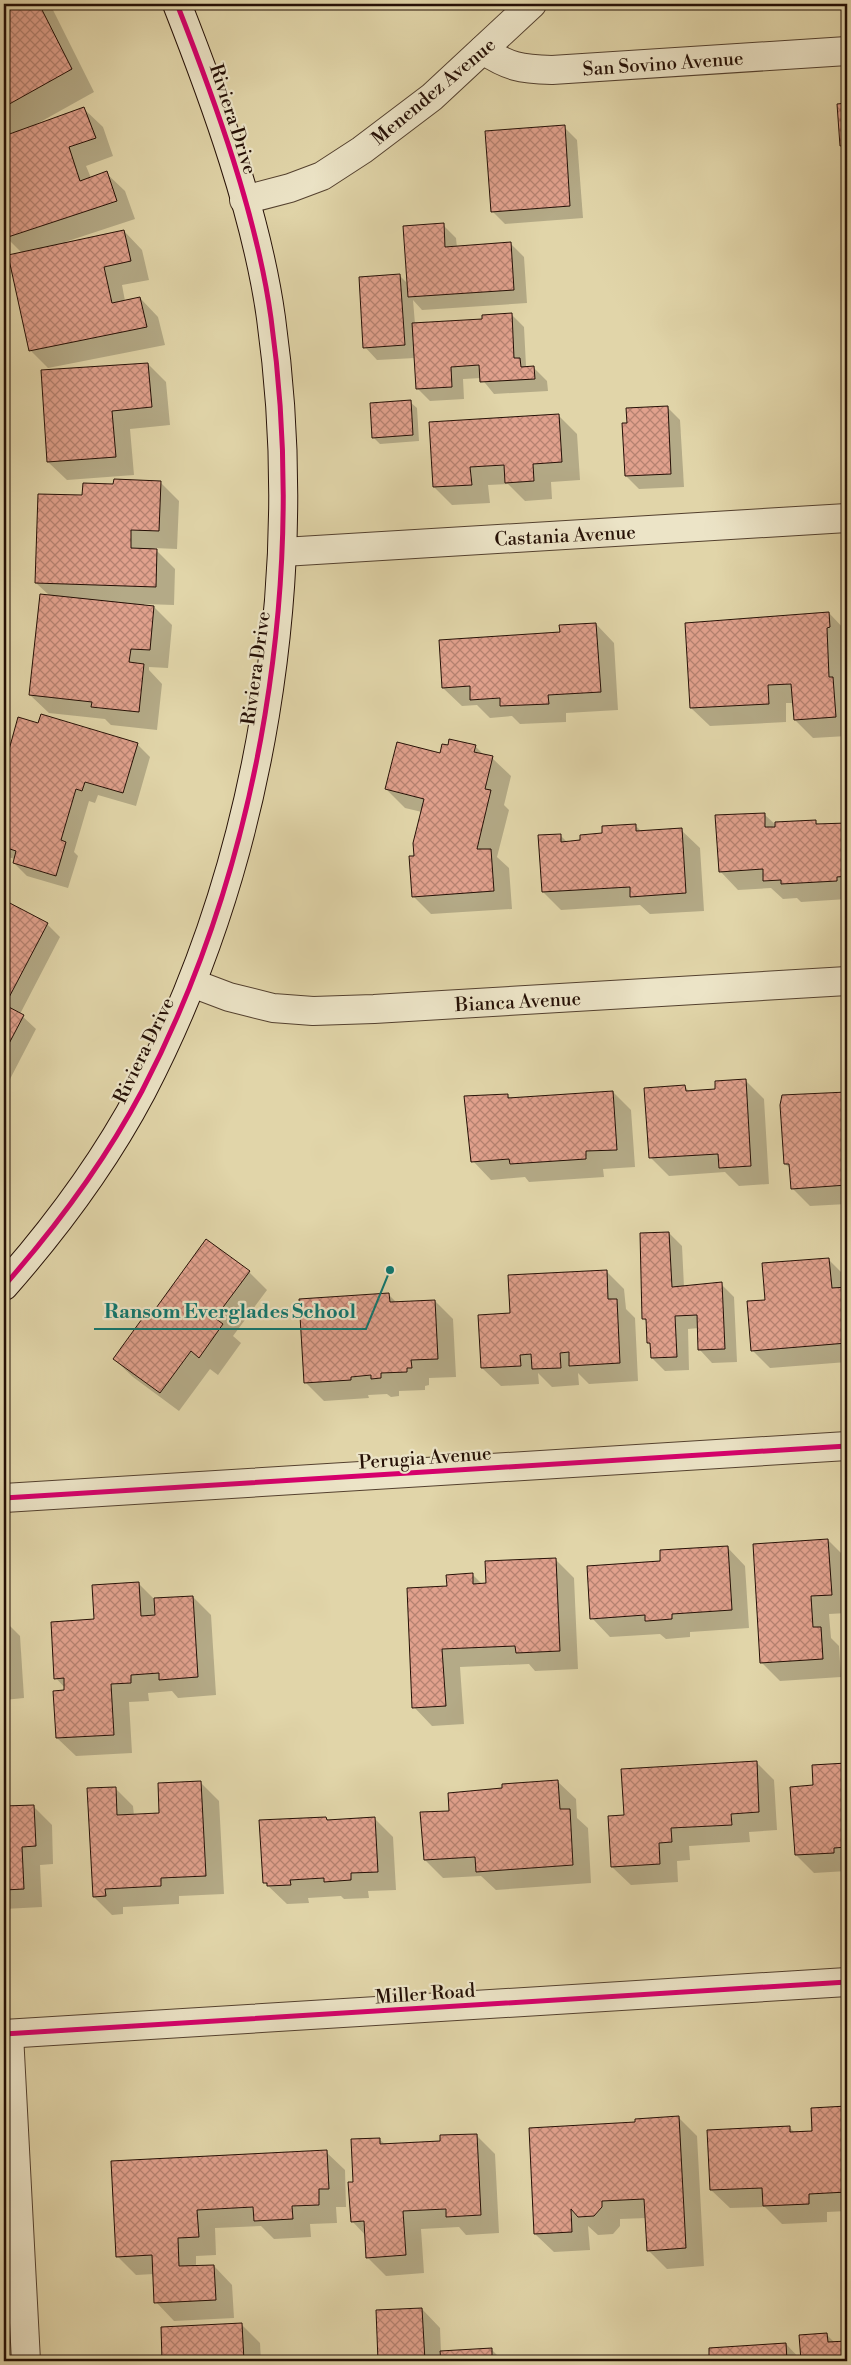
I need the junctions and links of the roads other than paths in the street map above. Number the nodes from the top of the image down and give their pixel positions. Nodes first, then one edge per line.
1 (177, 4) edge
2 (532, 4) edge
3 (482, 50) junction
4 (847, 51) edge
5 (244, 200) junction
6 (847, 518) edge
7 (283, 552) junction
8 (847, 981) edge
9 (192, 983) junction
10 (4, 1286) edge
11 (847, 1446) edge
12 (4, 1498) edge
13 (847, 1982) edge
14 (6, 2034) edge
15 (26, 2361) edge

1 - 5 street, Riviera Drive
2 - 3 street, Menendez Avenue
3 - 4 street, San Sovino Avenue
3 - 5 street, Menendez Avenue
5 - 7 street, Riviera Drive
6 - 7 street, Castania Avenue
7 - 9 street, Riviera Drive
8 - 9 street, Bianca Avenue
9 - 10 street, Riviera Drive
11 - 12 street, Perugia Avenue
13 - 14 street, Miller Road
14 - 15 street

